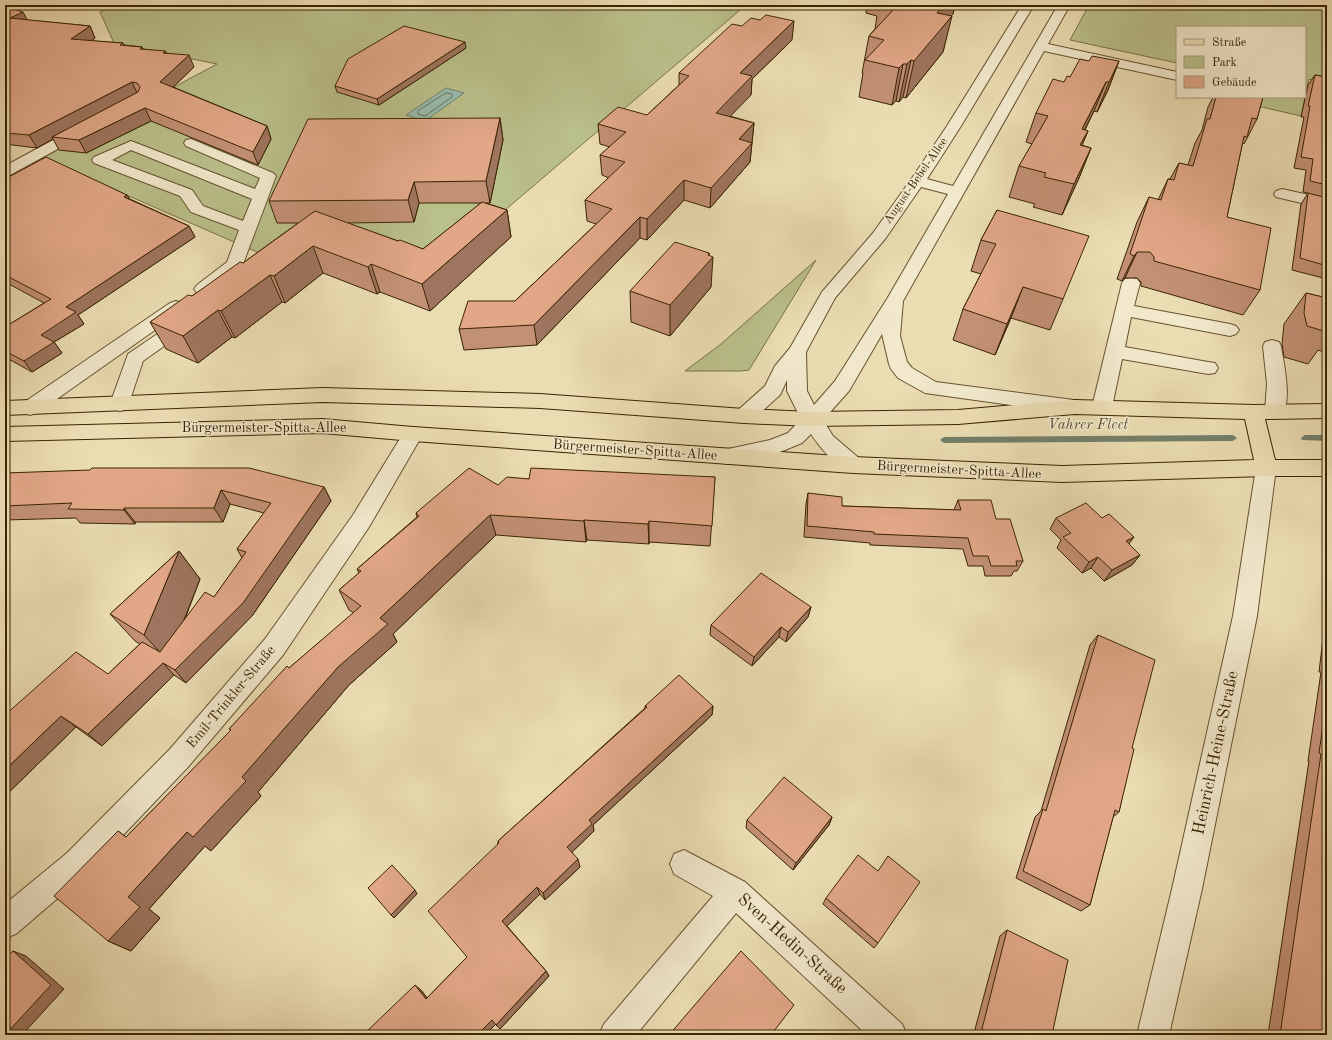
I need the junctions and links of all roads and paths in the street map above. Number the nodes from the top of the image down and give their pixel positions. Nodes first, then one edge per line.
1 (1028, 5) edge
2 (1064, 5) edge
3 (1041, 46) junction
4 (1176, 76) edge
5 (96, 123) edge
6 (191, 143) edge
7 (5, 172) edge
8 (918, 181) junction
9 (957, 192) junction
10 (1282, 194) dead end
11 (261, 197) junction
12 (1327, 204) edge
13 (248, 228) junction
14 (1131, 283) edge
15 (895, 300) junction
16 (1124, 310) junction
17 (198, 314) edge
18 (1230, 330) dead end
19 (1272, 346) dead end
20 (797, 352) junction
21 (1114, 352) junction
22 (1208, 368) dead end
23 (120, 404) junction
24 (1075, 407) junction
25 (1102, 407) junction
26 (5, 408) edge
27 (30, 408) junction
28 (1327, 411) edge
29 (1254, 412) junction
30 (1275, 412) junction
31 (744, 416) junction
32 (810, 419) junction
33 (5, 434) edge
34 (413, 434) junction
35 (722, 456) junction
36 (853, 465) junction
37 (1266, 468) junction
38 (1327, 468) edge
39 (684, 864) dead end
40 (735, 892) junction
41 (5, 923) edge
42 (615, 1035) edge
43 (891, 1035) edge
44 (1153, 1035) edge

1 - 8 street, August-Bebel-Allee
2 - 3 street
3 - 4 street
3 - 9 street
5 - 7 street
6 - 11 street
8 - 9 street
8 - 20 street, August-Bebel-Allee
9 - 15 street
10 - 12 street
11 - 13 street
11 - 13 street
13 - 27 street
14 - 16 street
15 - 24 street
15 - 32 street
16 - 18 street
16 - 21 street
17 - 23 street
19 - 30 street
20 - 31 street, August-Bebel-Allee
20 - 32 street, August-Bebel-Allee
21 - 22 street
21 - 25 street
23 - 27 main road, Bürgermeister-Spitta-Allee
23 - 31 main road, Bürgermeister-Spitta-Allee
24 - 25 main road, Bürgermeister-Spitta-Allee
24 - 32 main road, Bürgermeister-Spitta-Allee
25 - 29 main road, Bürgermeister-Spitta-Allee
26 - 27 main road, Bürgermeister-Spitta-Allee
28 - 30 main road, Bürgermeister-Spitta-Allee
29 - 30 main road, Bürgermeister-Spitta-Allee
29 - 37 main road
31 - 32 main road, Bürgermeister-Spitta-Allee
32 - 35 street
32 - 36 street, August-Bebel-Allee
33 - 34 main road, Bürgermeister-Spitta-Allee
34 - 35 main road, Bürgermeister-Spitta-Allee
34 - 41 street, Emil-Trinkler-Straße
35 - 36 main road, Bürgermeister-Spitta-Allee
36 - 37 main road, Bürgermeister-Spitta-Allee
37 - 38 main road, Bürgermeister-Spitta-Allee
37 - 44 street, Heinrich-Heine-Straße
39 - 40 street, Sven-Hedin-Straße
40 - 42 street
40 - 43 street, Sven-Hedin-Straße

